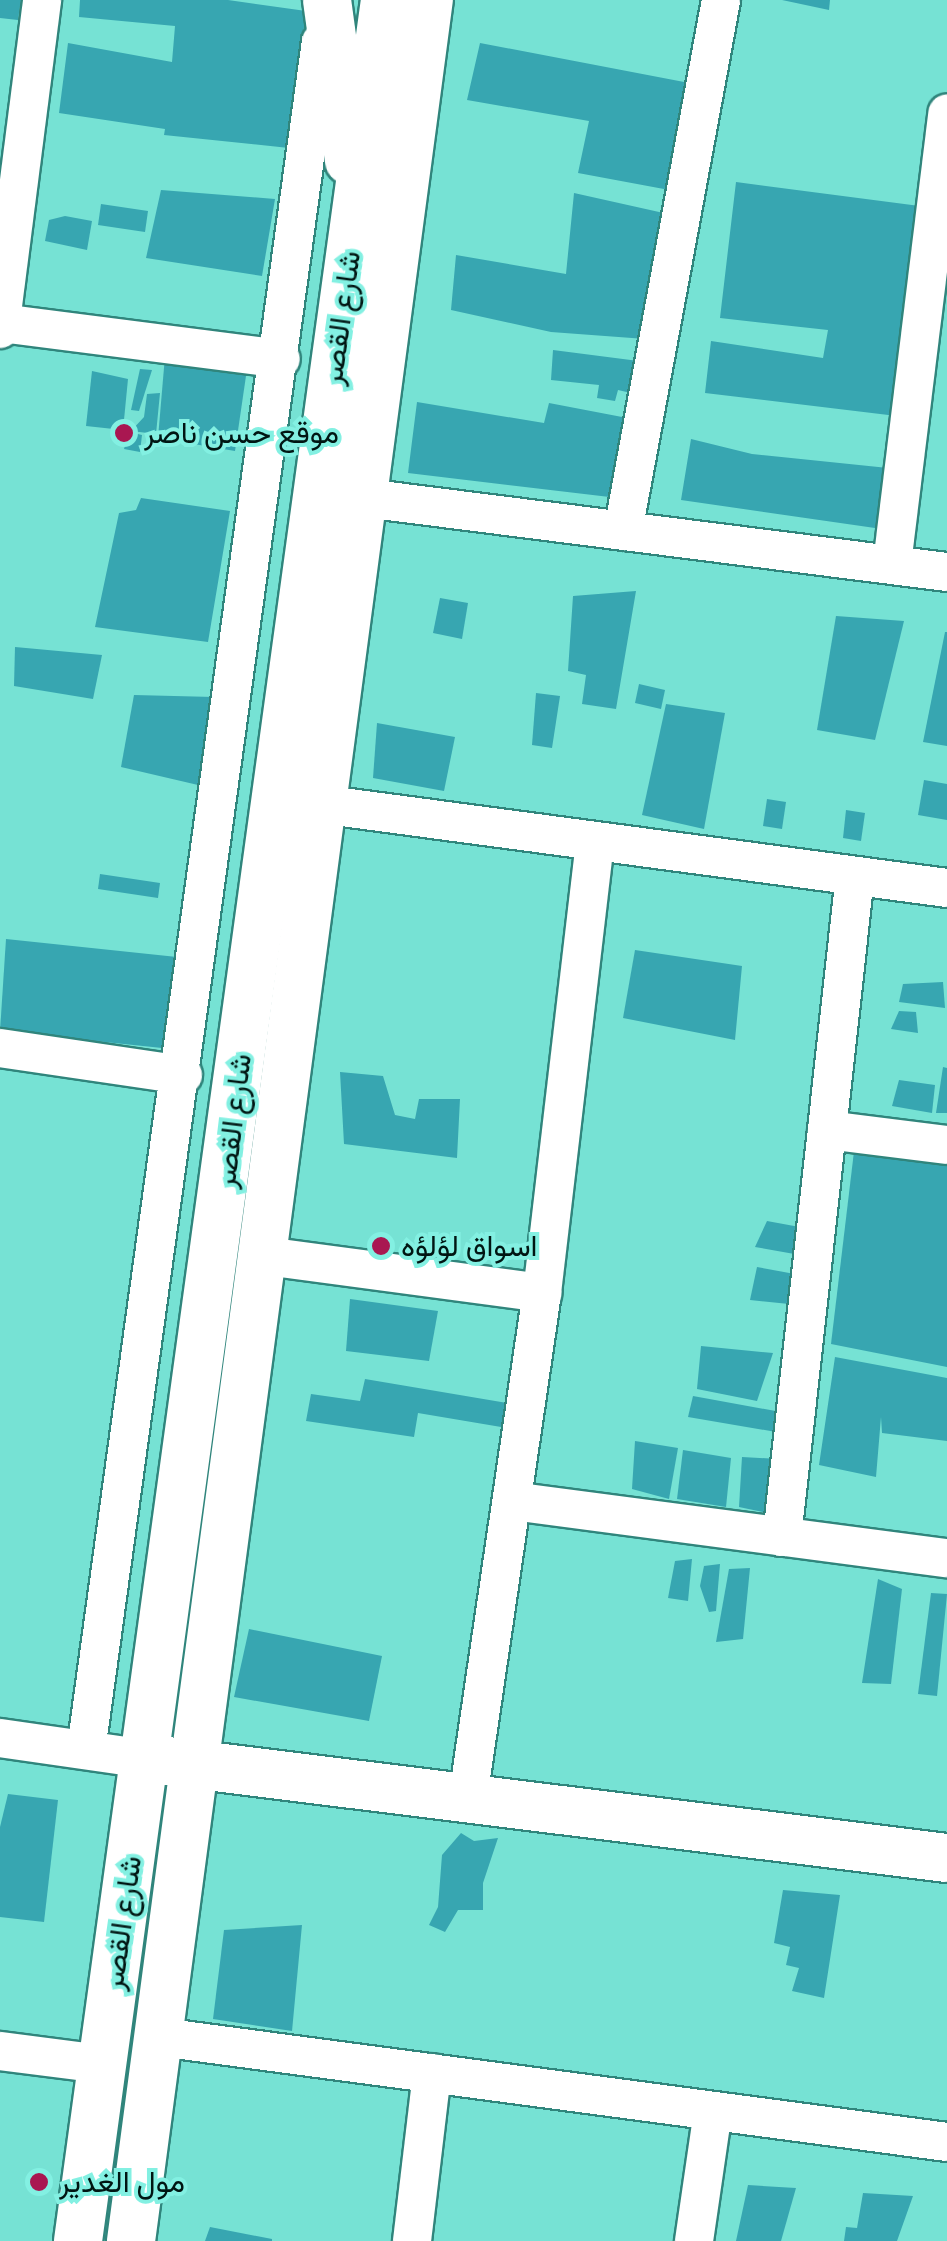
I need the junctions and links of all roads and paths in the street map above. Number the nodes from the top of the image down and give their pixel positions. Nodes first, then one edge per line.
1 (42, 0) edge
2 (326, 0) edge
3 (385, 0) edge
4 (429, 0) edge
5 (721, 0) edge
6 (947, 113) edge
7 (358, 208) junction
8 (936, 293) edge
9 (0, 326) edge
10 (282, 360) junction
11 (366, 498) junction
12 (624, 531) junction
13 (892, 564) junction
14 (947, 572) edge
15 (303, 576) junction
16 (354, 586) junction
17 (283, 717) junction
18 (334, 724) junction
19 (320, 804) junction
20 (595, 843) junction
21 (856, 876) junction
22 (947, 888) edge
23 (0, 1048) edge
24 (183, 1075) junction
25 (828, 1130) junction
26 (947, 1146) edge
27 (258, 1254) junction
28 (542, 1292) junction
29 (512, 1501) junction
30 (782, 1537) junction
31 (947, 1558) edge
32 (0, 1738) edge
33 (86, 1750) junction
34 (145, 1758) junction
35 (196, 1764) junction
36 (468, 1797) junction
37 (947, 1858) edge
38 (160, 2037) junction
39 (0, 2051) edge
40 (102, 2064) junction
41 (432, 2073) junction
42 (713, 2110) junction
43 (947, 2142) edge
44 (78, 2241) edge
45 (131, 2241) edge
46 (412, 2241) edge
47 (694, 2241) edge

1 - 9 street
2 - 7 street
2 - 10 street
3 - 7 street, شارع القصر
4 - 11 street, شارع القصر
5 - 12 street
6 - 8 street
7 - 15 street, شارع القصر
8 - 13 street
9 - 10 street
10 - 24 street
11 - 12 street
11 - 16 street, شارع القصر
12 - 13 street
13 - 14 street
15 - 16 street
15 - 17 street, شارع القصر
16 - 18 street, شارع القصر
17 - 18 street
17 - 34 street, شارع القصر
18 - 19 street, شارع القصر
19 - 20 street
19 - 27 street, شارع القصر
20 - 21 street
20 - 28 street
21 - 22 street
21 - 25 street
23 - 24 street
24 - 33 street
25 - 26 street
25 - 30 street
27 - 28 street
27 - 35 street, شارع القصر
28 - 29 street
29 - 30 street
29 - 36 street
30 - 31 street
32 - 33 street
33 - 34 street
34 - 35 street
34 - 40 street, شارع القصر
35 - 36 street
35 - 38 street, شارع القصر
36 - 37 street
38 - 41 street
38 - 45 street, شارع القصر
39 - 40 street
40 - 44 street, شارع القصر
41 - 42 street
41 - 46 street
42 - 43 street
42 - 47 street

